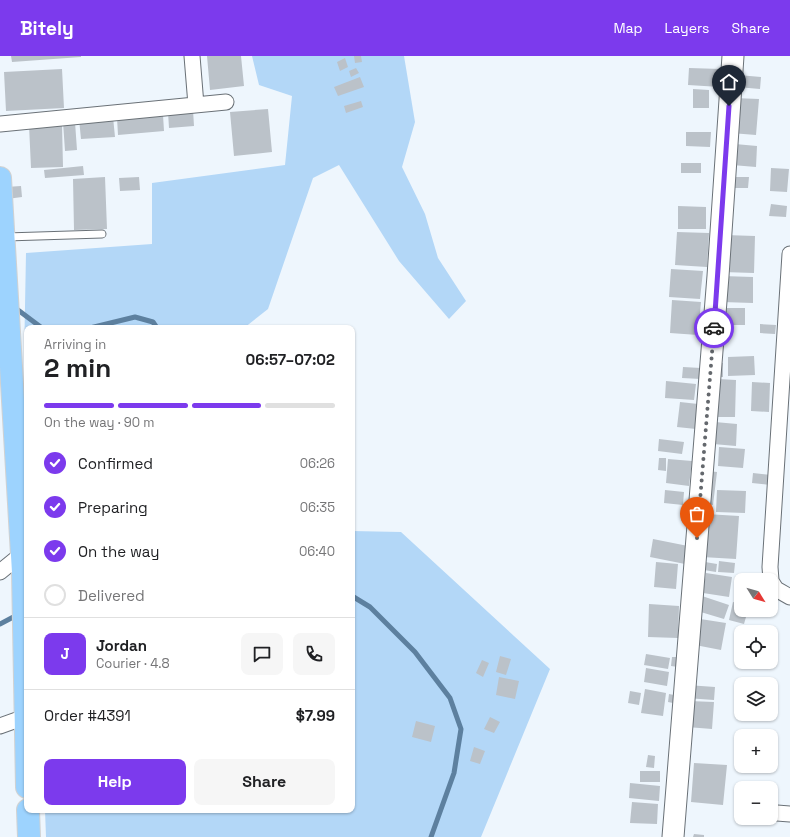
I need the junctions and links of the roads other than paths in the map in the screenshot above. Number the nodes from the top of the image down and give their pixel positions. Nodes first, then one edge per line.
1 (192, 56) edge
2 (733, 56) edge
3 (226, 102) dead end
4 (196, 105) junction
5 (0, 124) edge
6 (0, 178) edge
7 (102, 234) dead end
8 (3, 237) junction
9 (790, 254) edge
10 (22, 480) edge
11 (24, 554) edge
12 (0, 572) edge
13 (770, 573) edge
14 (778, 590) edge
15 (790, 598) edge
16 (24, 632) edge
17 (24, 718) edge
18 (0, 726) edge
19 (28, 813) edge
20 (29, 837) edge
21 (673, 837) edge

1 - 4 street
2 - 21 street
3 - 4 street
4 - 5 street
6 - 8 main road
7 - 8 lane
8 - 10 main road
9 - 13 street
10 - 11 main road
11 - 12 street
11 - 16 main road
14 - 15 street
17 - 18 street
19 - 20 main road

